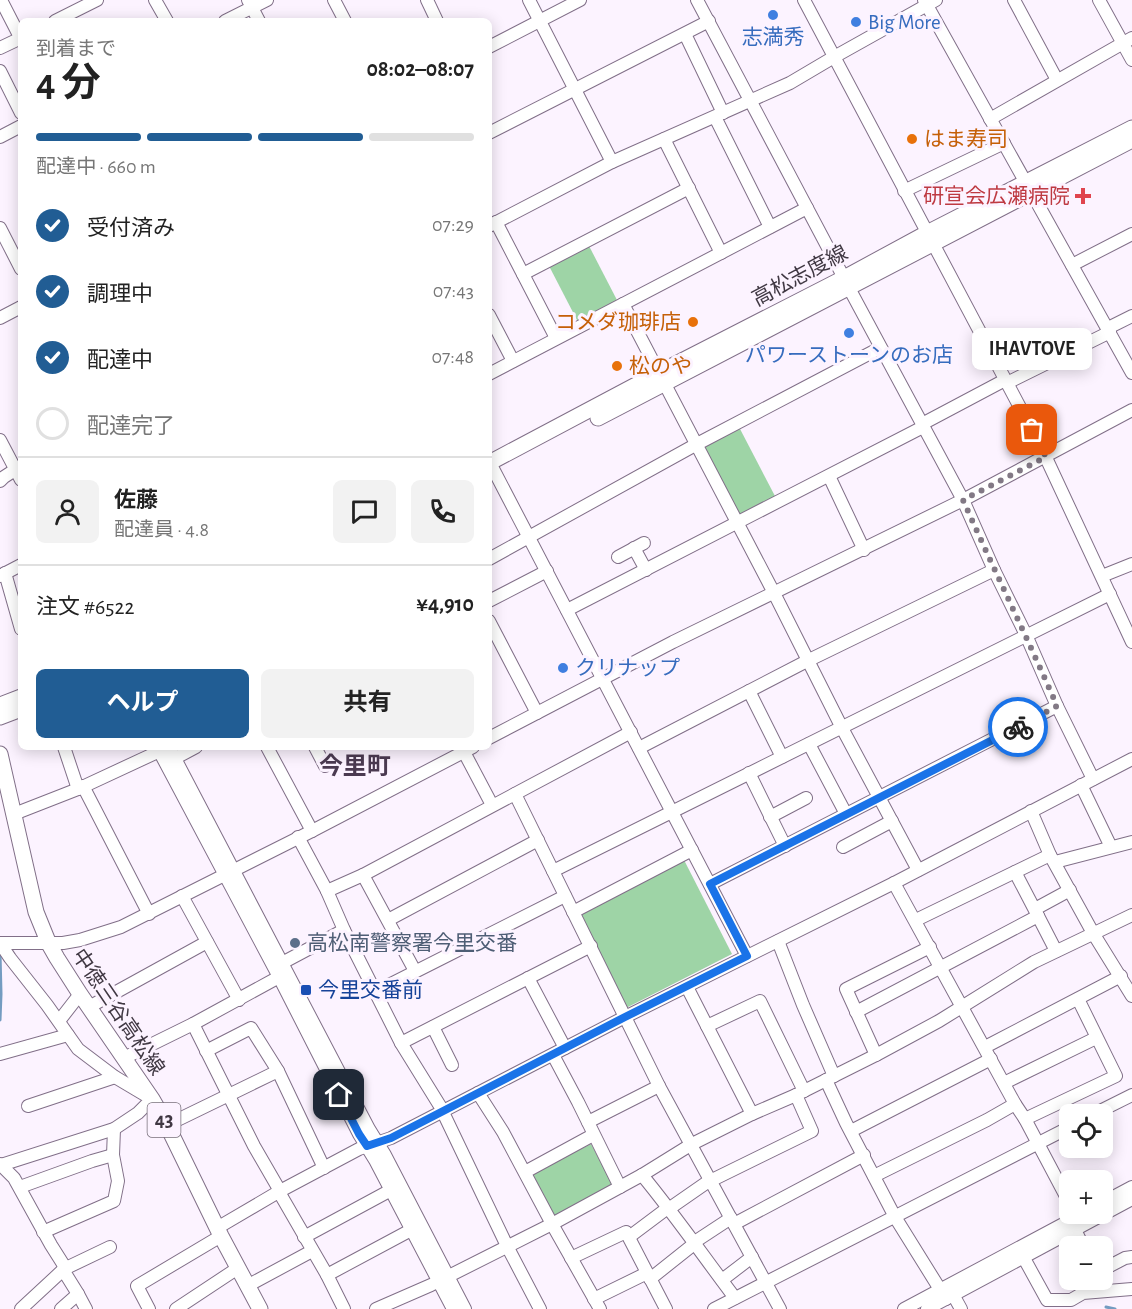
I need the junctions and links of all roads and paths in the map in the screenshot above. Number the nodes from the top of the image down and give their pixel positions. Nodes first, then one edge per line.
1 (1, 0) edge
2 (98, 0) edge
3 (155, 0) edge
4 (267, 0) edge
5 (334, 0) edge
6 (427, 0) edge
7 (529, 0) edge
8 (580, 0) edge
9 (697, 0) edge
10 (804, 0) edge
11 (1014, 0) edge
12 (1099, 0) edge
13 (929, 2) edge
14 (250, 4) edge
15 (61, 18) edge
16 (164, 18) edge
17 (229, 18) edge
18 (257, 18) edge
19 (343, 18) edge
20 (436, 18) edge
21 (539, 21) junction
22 (709, 21) junction
23 (18, 32) edge
24 (685, 34) junction
25 (18, 39) edge
26 (1127, 40) edge
27 (492, 46) edge
28 (0, 48) edge
29 (834, 57) junction
30 (1132, 60) edge
31 (0, 71) edge
32 (1057, 80) junction
33 (574, 91) junction
34 (751, 101) junction
35 (18, 107) edge
36 (719, 115) junction
37 (990, 119) junction
38 (18, 128) edge
39 (1132, 128) edge
40 (492, 132) edge
41 (0, 137) edge
42 (664, 139) junction
43 (1132, 140) edge
44 (1004, 143) junction
45 (612, 162) junction
46 (689, 188) junction
47 (1029, 188) junction
48 (904, 191) junction
49 (807, 208) junction
50 (493, 224) edge
51 (770, 227) junction
52 (0, 228) edge
53 (1132, 234) edge
54 (930, 238) junction
55 (721, 253) junction
56 (18, 263) edge
57 (1072, 265) junction
58 (523, 274) junction
59 (846, 283) junction
60 (623, 304) junction
61 (18, 309) edge
62 (1132, 316) edge
63 (0, 318) edge
64 (492, 321) edge
65 (1109, 330) junction
66 (556, 338) junction
67 (880, 348) junction
68 (513, 361) junction
69 (492, 372) edge
70 (1132, 373) edge
71 (662, 378) junction
72 (1006, 382) junction
73 (1132, 410) edge
74 (923, 425) junction
75 (0, 440) edge
76 (697, 444) junction
77 (1046, 457) junction
78 (492, 466) edge
79 (18, 470) edge
80 (492, 471) edge
81 (18, 472) edge
82 (829, 476) junction
83 (0, 481) edge
84 (963, 500) junction
85 (738, 523) junction
86 (529, 537) junction
87 (864, 550) junction
88 (492, 557) edge
89 (618, 557) dead end
90 (1132, 564) edge
91 (18, 567) edge
92 (646, 570) junction
93 (994, 570) junction
94 (547, 571) junction
95 (2, 575) edge
96 (1102, 576) junction
97 (774, 593) junction
98 (1110, 594) junction
99 (492, 599) edge
100 (567, 610) junction
101 (18, 620) edge
102 (492, 630) edge
103 (1026, 635) junction
104 (1132, 642) edge
105 (807, 661) junction
106 (603, 679) junction
107 (749, 691) junction
108 (18, 698) edge
109 (0, 705) edge
110 (1057, 706) junction
111 (18, 710) edge
112 (537, 713) junction
113 (0, 717) edge
114 (842, 728) junction
115 (631, 732) junction
116 (492, 736) edge
117 (808, 744) junction
118 (639, 748) junction
119 (65, 750) edge
120 (271, 750) edge
121 (317, 750) edge
122 (466, 750) edge
123 (468, 750) edge
124 (165, 752) edge
125 (782, 757) junction
126 (1132, 759) edge
127 (1, 761) edge
128 (325, 766) dead end
129 (749, 773) junction
130 (1093, 779) junction
131 (1081, 785) junction
132 (81, 788) junction
133 (516, 794) junction
134 (880, 797) junction
135 (806, 798) dead end
136 (492, 805) junction
137 (1030, 811) junction
138 (672, 812) junction
139 (14, 814) junction
140 (846, 814) junction
141 (770, 817) junction
142 (892, 821) junction
143 (312, 831) junction
144 (298, 837) junction
145 (538, 840) junction
146 (1132, 842) edge
147 (785, 846) junction
148 (843, 847) dead end
149 (1111, 847) junction
150 (692, 850) junction
151 (1053, 858) junction
152 (918, 870) junction
153 (554, 871) junction
154 (229, 872) junction
155 (1016, 872) junction
156 (363, 875) junction
157 (894, 882) junction
158 (710, 884) junction
159 (1070, 890) junction
160 (327, 891) junction
161 (182, 896) junction
162 (565, 896) junction
163 (573, 912) junction
164 (1036, 913) junction
165 (149, 914) junction
166 (1132, 915) edge
167 (387, 920) junction
168 (916, 920) junction
169 (344, 930) junction
170 (1093, 933) junction
171 (778, 941) junction
172 (207, 942) junction
173 (0, 943) edge
174 (49, 944) junction
175 (591, 946) junction
176 (930, 947) junction
177 (1056, 951) junction
178 (747, 956) junction
179 (941, 967) junction
180 (278, 969) junction
181 (415, 971) junction
182 (1121, 976) junction
183 (528, 978) junction
184 (687, 987) junction
185 (375, 992) junction
186 (80, 994) junction
187 (1132, 996) edge
188 (238, 999) junction
189 (1078, 999) junction
190 (962, 1006) junction
191 (89, 1007) junction
192 (856, 1012) junction
193 (625, 1017) junction
194 (59, 1021) junction
195 (193, 1024) junction
196 (707, 1026) junction
197 (433, 1027) junction
198 (68, 1035) junction
199 (1096, 1038) junction
200 (401, 1043) junction
201 (985, 1047) junction
202 (565, 1048) junction
203 (206, 1052) junction
204 (0, 1054) edge
205 (553, 1055) junction
206 (876, 1055) junction
207 (124, 1059) junction
208 (991, 1059) junction
209 (452, 1065) dead end
210 (278, 1071) junction
211 (115, 1077) junction
212 (830, 1078) junction
213 (1004, 1083) junction
214 (659, 1086) junction
215 (478, 1093) junction
216 (800, 1093) junction
217 (229, 1095) junction
218 (1132, 1095) edge
219 (152, 1099) junction
220 (1015, 1104) junction
221 (1113, 1104) edge
222 (28, 1106) dead end
223 (442, 1112) junction
224 (752, 1114) junction
225 (1025, 1119) junction
226 (588, 1122) junction
227 (167, 1125) junction
228 (114, 1129) junction
229 (851, 1131) junction
230 (1059, 1132) edge
231 (593, 1135) junction
232 (1037, 1143) junction
233 (373, 1144) junction
234 (692, 1144) junction
235 (113, 1155) junction
236 (864, 1155) junction
237 (1, 1164) edge
238 (324, 1168) junction
239 (525, 1172) junction
240 (642, 1175) junction
241 (874, 1176) junction
242 (711, 1181) junction
243 (1059, 1184) edge
244 (20, 1187) junction
245 (620, 1187) junction
246 (1132, 1187) edge
247 (391, 1190) junction
248 (280, 1191) junction
249 (1113, 1197) edge
250 (1132, 1199) edge
251 (1113, 1206) edge
252 (669, 1208) junction
253 (895, 1217) junction
254 (733, 1221) junction
255 (552, 1224) junction
256 (1069, 1224) edge
257 (411, 1230) junction
258 (43, 1232) junction
259 (219, 1232) junction
260 (304, 1237) junction
261 (629, 1237) junction
262 (693, 1243) junction
263 (507, 1246) junction
264 (110, 1247) dead end
265 (312, 1251) junction
266 (1021, 1252) junction
267 (753, 1257) junction
268 (1132, 1257) edge
269 (571, 1258) junction
270 (1113, 1264) edge
271 (1132, 1265) edge
272 (238, 1268) junction
273 (64, 1269) junction
274 (327, 1275) junction
275 (648, 1276) junction
276 (443, 1278) junction
277 (722, 1280) junction
278 (766, 1282) junction
279 (247, 1286) junction
280 (1113, 1286) edge
281 (1132, 1289) edge
282 (1090, 1290) edge
283 (947, 1292) junction
284 (78, 1294) junction
285 (735, 1298) junction
286 (597, 1304) edge
287 (21, 1309) edge
288 (61, 1309) edge
289 (86, 1309) edge
290 (149, 1309) edge
291 (176, 1309) edge
292 (260, 1309) edge
293 (344, 1309) edge
294 (376, 1309) edge
295 (453, 1309) edge
296 (465, 1309) edge
297 (540, 1309) edge
298 (666, 1309) edge
299 (714, 1309) edge
300 (780, 1309) edge
301 (904, 1309) edge
302 (927, 1309) edge
303 (961, 1309) edge

1 - 23 street
2 - 15 street
3 - 16 street
4 - 14 street
5 - 19 street
6 - 20 street
7 - 21 street
8 - 21 street
9 - 22 street
10 - 29 street
11 - 32 street
12 - 26 street
13 - 29 street
13 - 37 street
14 - 17 street
14 - 18 street
21 - 27 street
21 - 33 street
22 - 24 street
22 - 34 street
24 - 33 street
24 - 36 street
25 - 28 street
26 - 30 street
26 - 32 street
29 - 34 street
29 - 48 street
31 - 35 street
32 - 37 street
33 - 40 street
33 - 45 street
34 - 36 street
34 - 49 street
36 - 42 street
36 - 51 street
37 - 44 street
38 - 41 street
39 - 47 main road, 高松志度線
42 - 45 street
42 - 46 street
43 - 47 main road, 高松志度線
44 - 47 street
44 - 48 street
45 - 50 street
46 - 55 street
46 - 58 street
47 - 54 main road, 高松志度線
47 - 57 street
48 - 54 street
49 - 51 street
49 - 59 street
50 - 58 street
51 - 55 street
52 - 56 street
53 - 57 street
54 - 59 main road, 高松志度線
54 - 72 street
55 - 60 street
57 - 65 street
58 - 66 street
59 - 67 street
59 - 71 main road, 高松志度線
60 - 66 street
60 - 71 street
61 - 63 street
62 - 65 street
64 - 68 street
65 - 70 street
65 - 72 street
66 - 68 street
67 - 74 street
67 - 76 street
68 - 69 street
71 - 76 street
71 - 78 main road, 高松志度線
72 - 74 street
72 - 77 street
73 - 77 street
74 - 82 street
74 - 84 street
75 - 79 street
76 - 85 street
76 - 86 street
77 - 84 street
77 - 96 street
80 - 86 street
81 - 83 street
82 - 85 street
82 - 87 street
84 - 87 street
84 - 93 street
85 - 92 street
85 - 97 street
86 - 88 street
86 - 94 street
87 - 97 street
89 - 92 street
90 - 96 street
91 - 95 street
92 - 100 street
93 - 103 street
93 - 105 street
94 - 99 street
94 - 100 street
95 - 101 street
96 - 98 street
97 - 105 street
97 - 106 street
98 - 103 street
98 - 104 street
100 - 106 street
102 - 112 street
103 - 110 street
103 - 114 street
105 - 107 street
105 - 114 street
106 - 112 street
106 - 115 street
107 - 118 street
107 - 125 street
108 - 109 main road
110 - 130 street
110 - 134 street
111 - 113 main road
112 - 116 street
114 - 117 street
114 - 134 street
115 - 118 street
115 - 133 street
117 - 125 street
117 - 140 street
118 - 138 street
119 - 132 street
120 - 143 street
121 - 128 street
122 - 143 street
123 - 136 street
124 - 132 street
124 - 154 street
125 - 129 street
126 - 130 street
127 - 139 main road, 中徳三谷高松線 / 43
129 - 138 street
129 - 141 street
130 - 131 street
131 - 137 street
131 - 149 street
132 - 139 street
132 - 165 street
133 - 136 street
133 - 145 street
134 - 140 street
134 - 142 street
135 - 141 street
136 - 156 street
137 - 151 street
137 - 152 street
138 - 150 street
138 - 153 street
139 - 174 main road, 中徳三谷高松線 / 43
140 - 147 street
141 - 147 street
142 - 148 street
142 - 152 street
143 - 144 street
144 - 154 street
144 - 160 street
145 - 153 street
145 - 167 street
146 - 149 street
147 - 158 street
149 - 151 street
150 - 158 street
150 - 163 street
151 - 155 street
151 - 159 street
152 - 157 street
153 - 162 street
154 - 161 street
154 - 180 street
155 - 164 street
155 - 168 street
156 - 160 street
156 - 167 street
157 - 168 street
157 - 171 street
158 - 178 street
159 - 164 street
159 - 170 street
160 - 169 street
161 - 165 street
161 - 172 street
162 - 163 street
162 - 181 street
163 - 175 street
164 - 177 street
164 - 179 street
165 - 174 street
166 - 170 street
167 - 181 street
168 - 176 street
169 - 180 street
169 - 185 street
170 - 177 street
170 - 182 street
171 - 178 street
171 - 212 street
172 - 188 street
172 - 191 street
173 - 174 street
173 - 194 street
174 - 186 main road, 中徳三谷高松線 / 43
175 - 183 street
175 - 193 street
176 - 179 street
176 - 192 street
177 - 190 street
178 - 184 street
179 - 190 street
179 - 192 street
180 - 188 street
180 - 233 street
181 - 185 street
182 - 187 street
182 - 189 street
183 - 197 street
183 - 202 street
184 - 193 street
184 - 196 street
185 - 200 street
186 - 191 main road, 中徳三谷高松線 / 43
186 - 194 street
188 - 195 street
189 - 199 street
189 - 201 street
190 - 201 street
190 - 206 street
191 - 207 main road, 中徳三谷高松線 / 43
192 - 206 street
193 - 202 street
193 - 214 street
194 - 198 street
195 - 203 street
195 - 207 street
196 - 216 street
196 - 224 street
197 - 200 street
197 - 209 street
198 - 204 street
198 - 211 street
199 - 213 street
199 - 225 street
200 - 223 street
201 - 208 street
202 - 205 street
203 - 210 street
203 - 217 street
205 - 215 street
205 - 226 street
206 - 212 street
207 - 219 main road, 中徳三谷高松線 / 43
208 - 213 street
208 - 229 street
210 - 217 street
210 - 238 street
211 - 219 street
211 - 222 street
212 - 216 street
212 - 229 street
213 - 220 street
214 - 226 street
214 - 234 street
215 - 223 street
215 - 239 street
216 - 224 street
216 - 242 street
217 - 227 street
217 - 248 street
218 - 221 street
219 - 227 main road, 中徳三谷高松線 / 43
219 - 228 street
220 - 225 street
220 - 241 street
223 - 233 street
223 - 263 street
224 - 234 street
225 - 232 street
226 - 231 street
227 - 259 main road, 中徳三谷高松線 / 43
228 - 235 street
228 - 237 street
229 - 236 street
230 - 232 street
231 - 239 street
231 - 245 street
232 - 243 street
232 - 253 street
233 - 238 street
233 - 247 street
233 - 276 street
234 - 240 street
234 - 242 street
235 - 244 street
235 - 258 street
236 - 241 street
236 - 254 street
237 - 244 street
238 - 248 street
239 - 255 street
240 - 245 street
240 - 252 street
241 - 253 street
242 - 252 street
242 - 254 street
244 - 258 street
245 - 255 street
246 - 249 street
247 - 257 street
247 - 260 street
248 - 259 street
248 - 260 street
250 - 251 street
252 - 261 street
252 - 262 street
253 - 278 street
253 - 283 street
254 - 262 street
254 - 267 street
255 - 263 street
255 - 269 street
256 - 266 street
257 - 274 street
257 - 276 street
258 - 273 street
259 - 272 main road, 中徳三谷高松線 / 43
259 - 290 street
260 - 265 street
261 - 269 street
261 - 275 street
262 - 275 street
262 - 277 street
263 - 276 street
263 - 297 street
264 - 273 street
265 - 274 street
265 - 279 street
266 - 282 street
266 - 283 street
267 - 277 street
267 - 278 street
268 - 270 street
268 - 271 street
269 - 286 street
272 - 279 main road, 中徳三谷高松線 / 43
272 - 291 street
273 - 284 street
273 - 287 street
274 - 293 street
275 - 286 street
275 - 298 street
276 - 294 street
276 - 295 street
276 - 296 street
277 - 285 street
278 - 285 street
278 - 300 street
279 - 292 main road, 中徳三谷高松線 / 43
280 - 281 street
283 - 301 street
283 - 302 street
283 - 303 street
284 - 288 street
284 - 289 street
285 - 299 street

